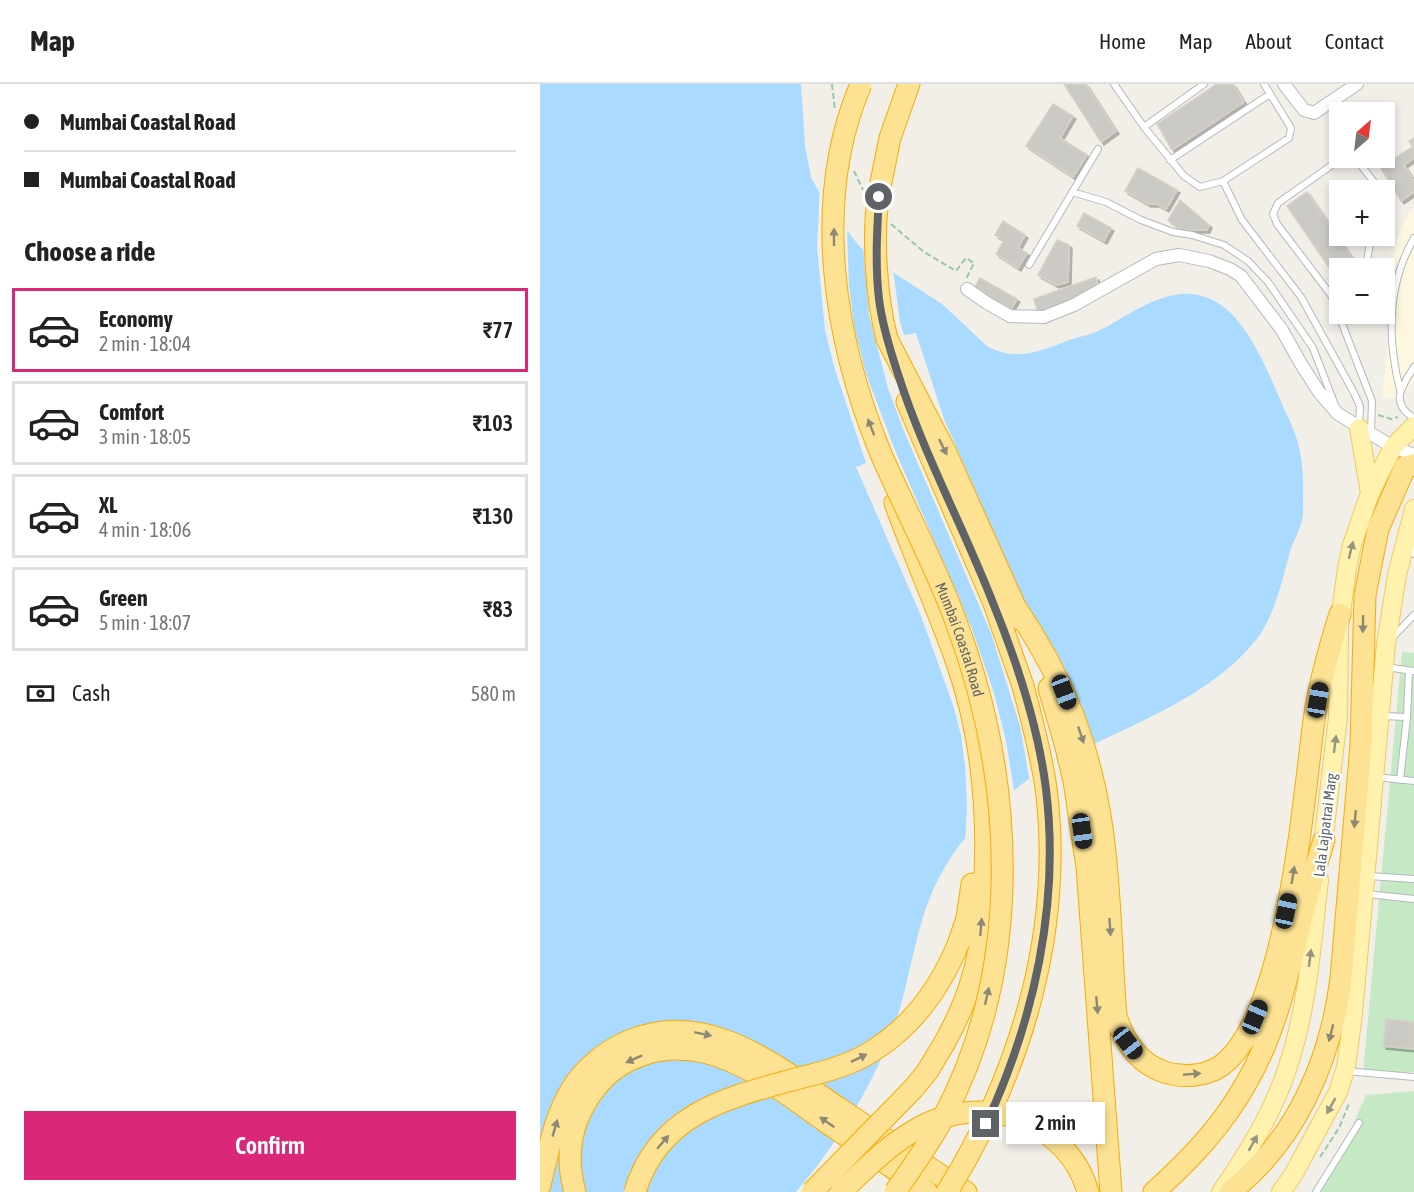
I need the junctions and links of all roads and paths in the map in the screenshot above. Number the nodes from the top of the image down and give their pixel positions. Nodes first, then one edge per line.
1 (861, 84) edge
2 (909, 84) edge
3 (1114, 84) edge
4 (1204, 84) edge
5 (1264, 84) edge
6 (1284, 84) edge
7 (1357, 84) edge
8 (1270, 94) junction
9 (1144, 127) junction
10 (1098, 149) dead end
11 (1170, 160) junction
12 (1329, 167) edge
13 (1363, 168) edge
14 (1372, 180) edge
15 (1223, 181) junction
16 (1072, 192) junction
17 (1414, 238) edge
18 (1029, 266) dead end
19 (956, 271) dead end
20 (967, 290) joint
21 (1329, 292) edge
22 (1343, 324) edge
23 (887, 339) junction
24 (1414, 367) edge
25 (1400, 390) junction
26 (1372, 412) junction
27 (1338, 414) junction
28 (1414, 418) edge
29 (1409, 419) edge
30 (1365, 431) junction
31 (1393, 447) junction
32 (881, 453) junction
33 (1411, 462) edge
34 (1370, 493) junction
35 (1414, 511) edge
36 (1409, 530) junction
37 (1414, 554) edge
38 (1016, 608) junction
39 (1340, 614) junction
40 (1414, 615) edge
41 (1386, 644) junction
42 (1393, 668) junction
43 (1412, 671) edge
44 (1385, 716) junction
45 (1407, 717) junction
46 (1405, 735) junction
47 (1414, 736) edge
48 (982, 772) junction
49 (1380, 778) junction
50 (1400, 780) junction
51 (1414, 781) edge
52 (1324, 840) junction
53 (1414, 879) edge
54 (1364, 884) junction
55 (1414, 899) edge
56 (1345, 1071) junction
57 (1414, 1077) edge
58 (1359, 1123) dead end
59 (540, 1185) edge
60 (575, 1192) edge
61 (634, 1192) edge
62 (812, 1192) edge
63 (841, 1192) edge
64 (895, 1192) edge
65 (927, 1192) edge
66 (947, 1192) edge
67 (966, 1192) edge
68 (1088, 1192) edge
69 (1111, 1192) edge
70 (1154, 1192) edge
71 (1221, 1192) edge
72 (1230, 1192) edge
73 (1281, 1192) edge
74 (1316, 1192) edge

32 -> 1 highway, Mumbai Coastal Road, bridge
2 - 23 highway, bridge
3 - 9 lane
4 - 9 lane
5 - 8 lane
6 - 7 street
8 - 11 lane
8 - 15 lane
9 - 11 lane
10 - 16 lane
11 - 15 lane
12 - 21 lane
13 - 14 lane
15 - 30 lane
16 - 18 lane
16 - 27 lane
17 - 25 lane
19 - 20 path
20 - 27 street
22 - 26 lane
23 -> 38 highway
23 - 66 highway, bridge
24 - 25 lane
25 - 29 lane
26 - 29 path
26 - 30 lane
27 - 30 street
28 - 29 lane
29 - 31 main road, Lala Lajpatrai Marg
30 - 31 street
30 - 34 main road
31 - 33 street
31 - 34 main road, Lala Lajpatrai Marg
32 - 48 highway, bridge
64 -> 32 highway, Mumbai Coastal Road, bridge
33 -> 72 highway
39 -> 34 main road, Lala Lajpatrai Marg
35 - 36 main road
36 - 37 lane
36 - 41 main road
38 -> 39 highway
38 -> 69 highway
52 -> 39 main road, Lala Lajpatrai Marg
40 - 41 lane
41 - 42 main road
42 - 43 lane
42 - 44 main road
43 - 45 lane
44 - 45 lane
44 - 49 main road
45 - 46 lane
46 - 47 lane
46 - 50 lane
61 -> 48 highway, bridge
62 -> 48 highway, bridge
49 - 50 lane
49 - 54 main road
50 - 51 lane
52 - 70 highway
71 -> 52 main road, Lala Lajpatrai Marg
53 - 54 lane
54 - 55 lane
54 - 56 main road
56 - 57 lane
56 -> 73 main road
58 - 74 lane
59 -> 67 highway, bridge
65 -> 60 highway, bridge
63 - 68 highway, bridge

